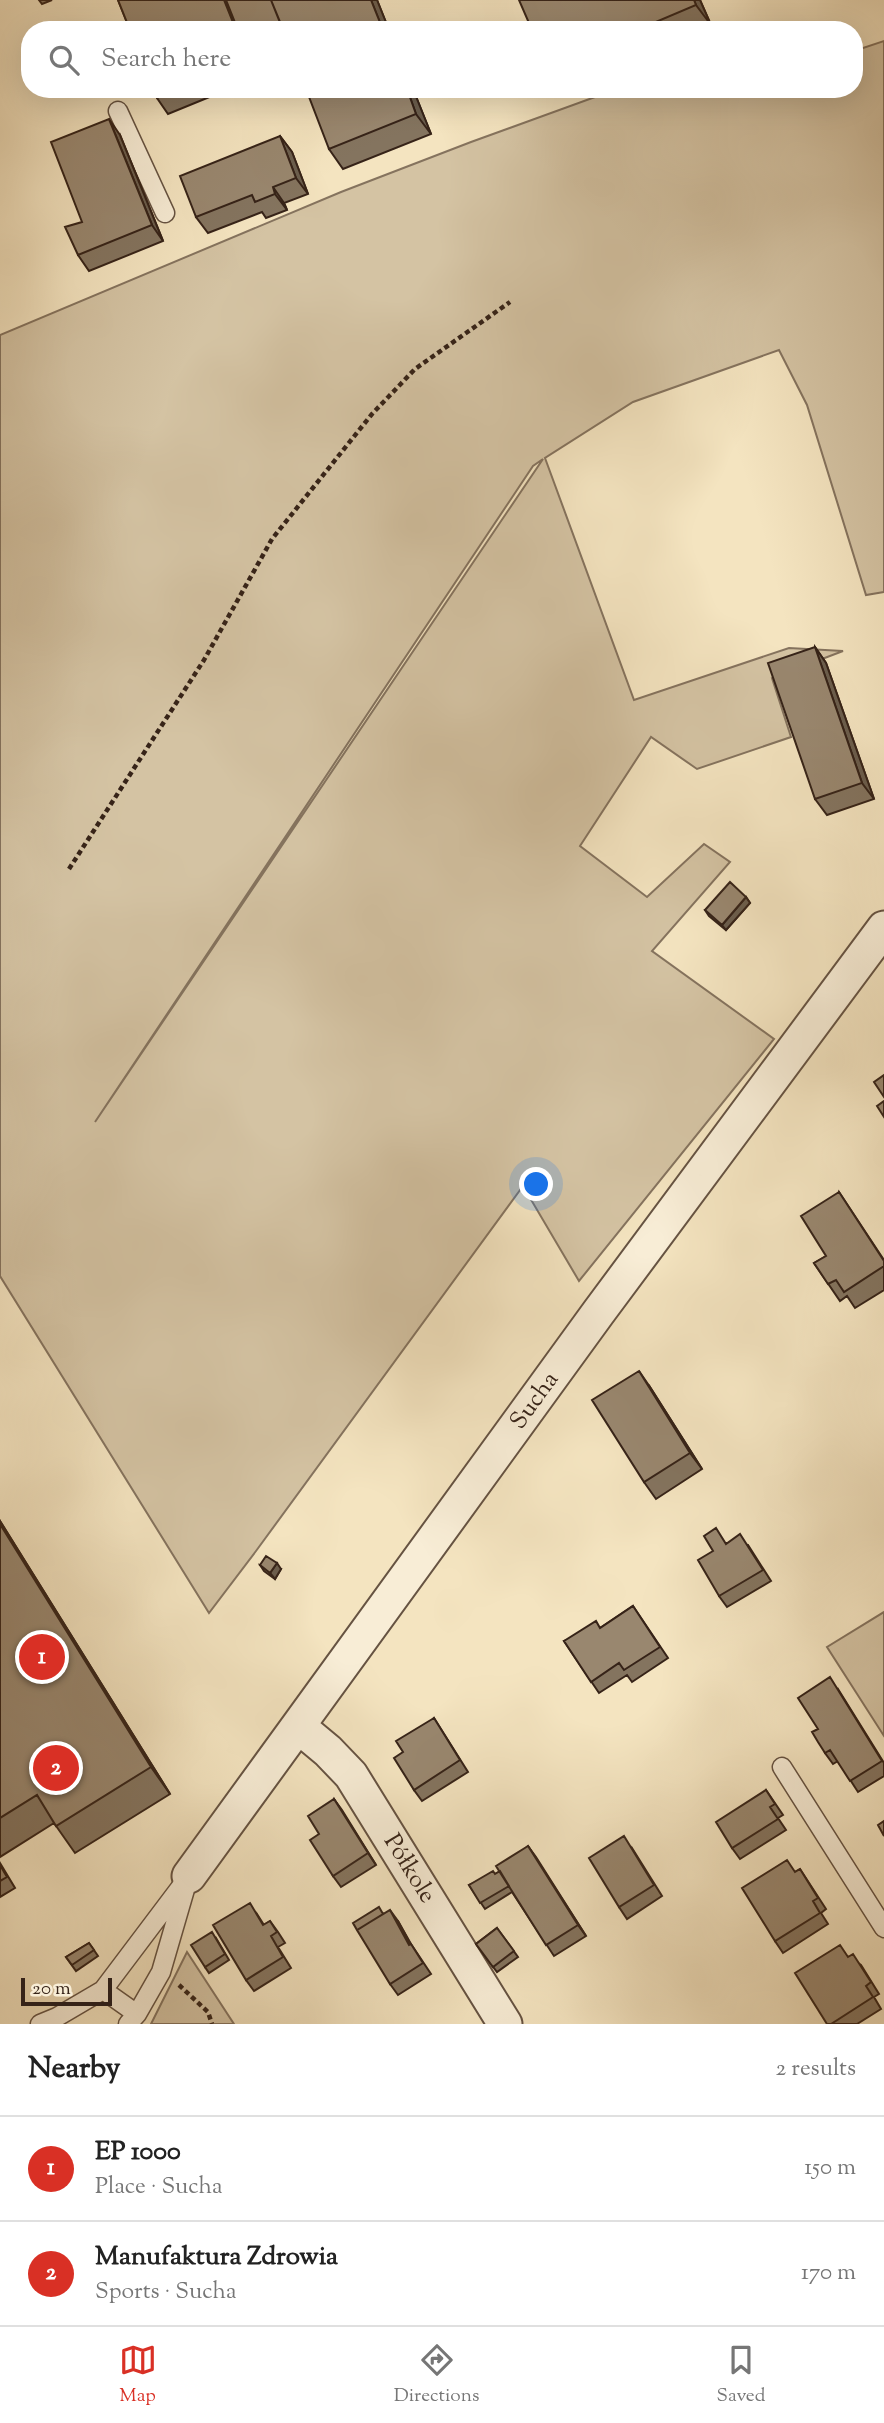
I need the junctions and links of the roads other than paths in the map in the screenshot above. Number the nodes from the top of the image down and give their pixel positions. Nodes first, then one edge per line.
1 (118, 111) dead end
2 (165, 213) dead end
3 (884, 928) edge
4 (298, 1726) junction
5 (782, 1768) dead end
6 (189, 1876) junction
7 (884, 1928) edge
8 (103, 1990) junction
9 (132, 2019) edge
10 (40, 2024) edge
11 (505, 2024) edge

1 - 2 lane
3 - 4 street, Sucha
4 - 6 street, Sucha
4 - 11 street, Półkole
5 - 7 lane
6 - 8 lane
6 - 9 lane
8 - 9 lane
8 - 10 lane

